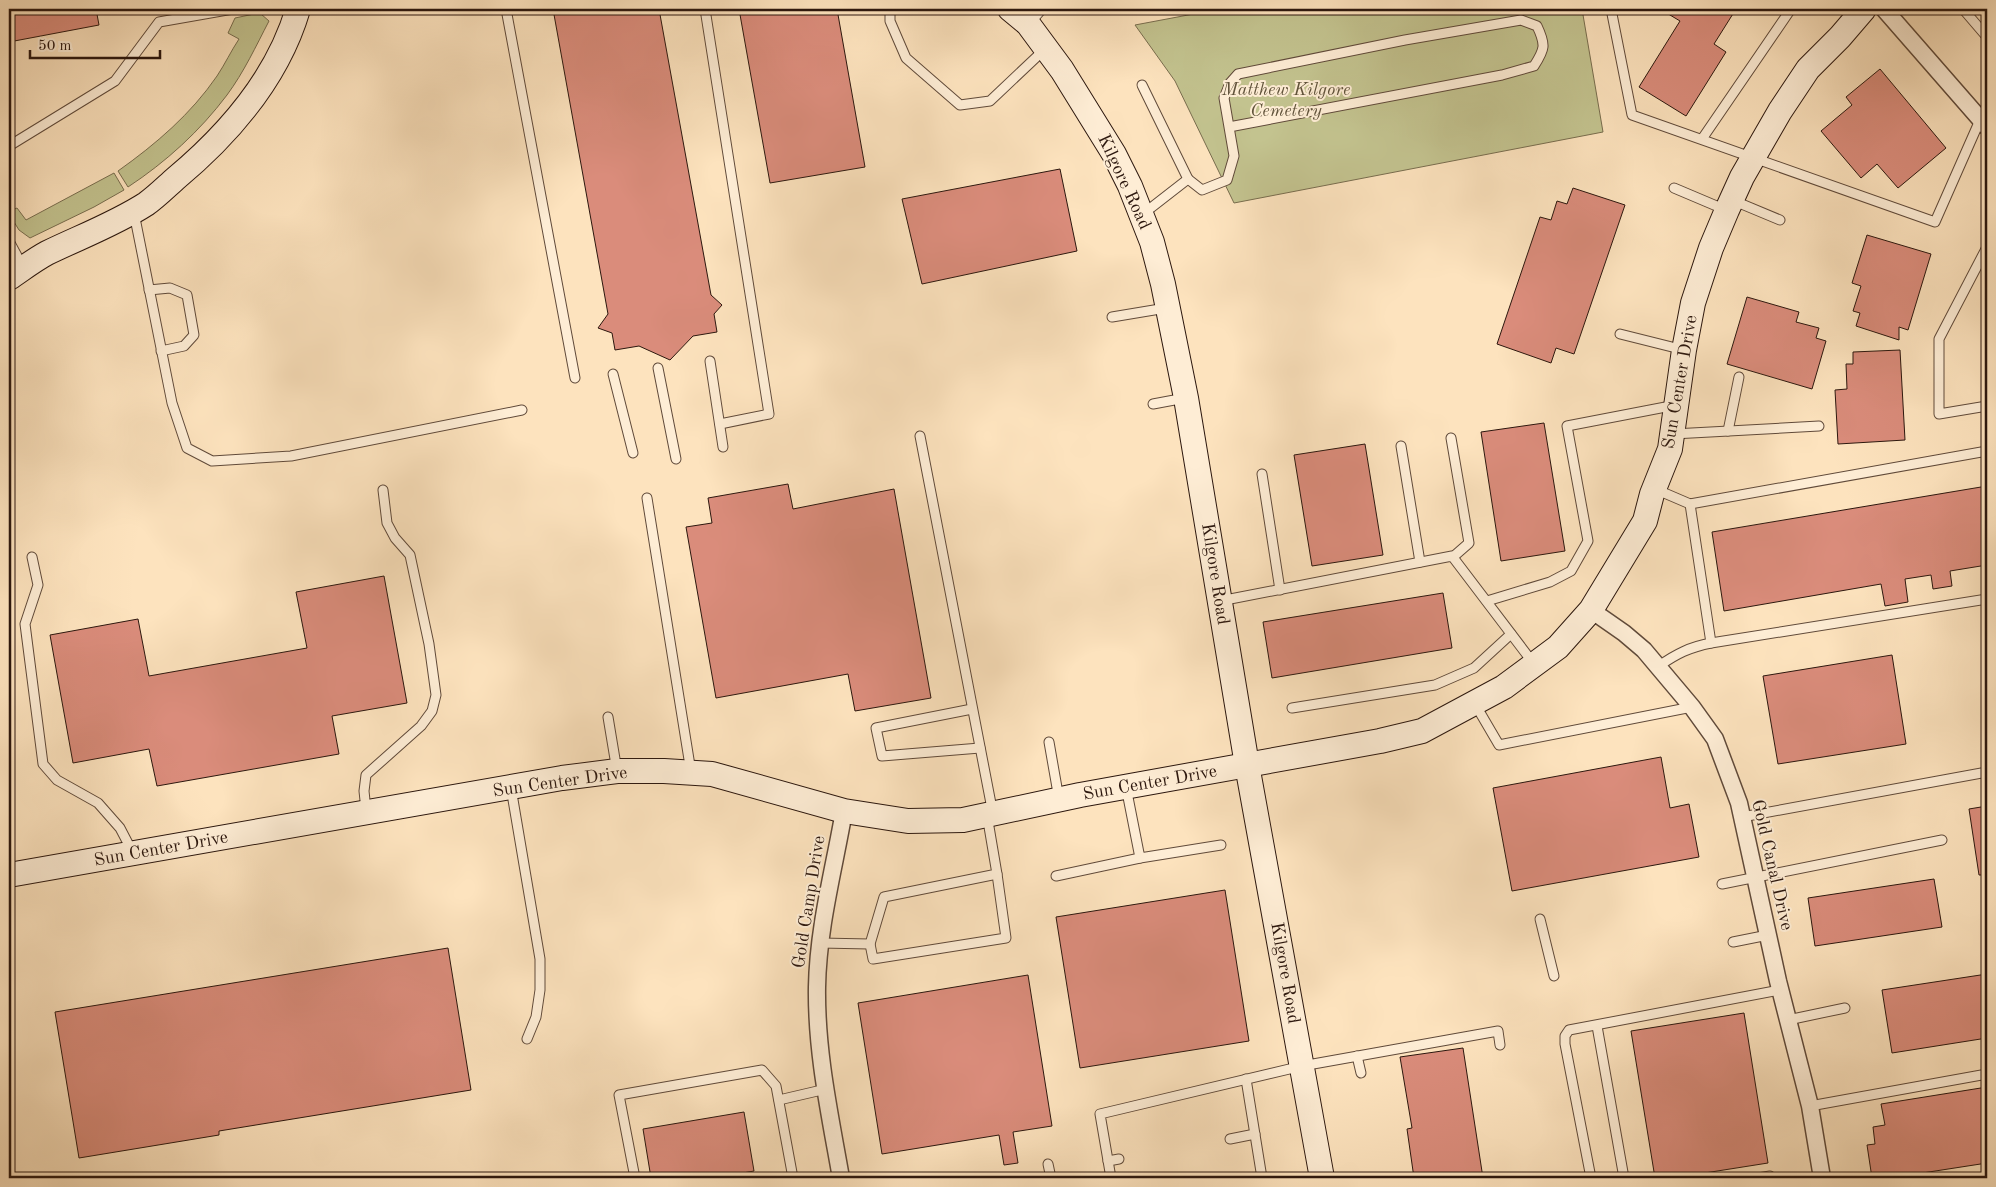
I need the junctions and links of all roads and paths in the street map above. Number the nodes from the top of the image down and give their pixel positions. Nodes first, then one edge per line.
1 (233, 9) edge
2 (298, 9) edge
3 (506, 9) edge
4 (705, 9) edge
5 (890, 9) edge
6 (1010, 9) edge
7 (1612, 9) edge
8 (1791, 9) edge
9 (1864, 9) edge
10 (1884, 9) edge
11 (1963, 9) edge
12 (1035, 17) edge
13 (1987, 37) edge
14 (1046, 48) junction
15 (1142, 85) dead end
16 (1984, 124) edge
17 (1229, 128) junction
18 (1702, 140) junction
19 (9, 146) edge
20 (1753, 157) junction
21 (1188, 179) junction
22 (1674, 188) dead end
23 (1729, 205) junction
24 (133, 211) junction
25 (1141, 216) junction
26 (1780, 220) dead end
27 (9, 241) edge
28 (1987, 247) edge
29 (16, 273) edge
30 (149, 290) junction
31 (1168, 308) junction
32 (1112, 316) dead end
33 (1620, 334) dead end
34 (1684, 350) junction
35 (161, 351) junction
36 (710, 361) dead end
37 (658, 368) dead end
38 (613, 374) dead end
39 (1739, 377) dead end
40 (575, 378) dead end
41 (1186, 398) junction
42 (1153, 404) dead end
43 (1678, 405) junction
44 (1987, 406) edge
45 (522, 410) dead end
46 (720, 424) junction
47 (1819, 426) dead end
48 (1728, 431) junction
49 (1673, 434) junction
50 (920, 436) dead end
51 (1451, 438) dead end
52 (1401, 446) dead end
53 (723, 447) dead end
54 (1987, 451) edge
55 (633, 453) dead end
56 (676, 459) dead end
57 (1262, 474) dead end
58 (1654, 489) junction
59 (383, 490) dead end
60 (647, 498) dead end
61 (1690, 504) junction
62 (32, 557) dead end
63 (1453, 557) junction
64 (1420, 562) junction
65 (1280, 590) junction
66 (1987, 599) edge
67 (1220, 601) junction
68 (1487, 601) junction
69 (1591, 610) junction
70 (1511, 634) junction
71 (1711, 643) junction
72 (1534, 664) junction
73 (1659, 666) junction
74 (1475, 704) junction
75 (1692, 707) junction
76 (1292, 708) dead end
77 (972, 709) junction
78 (608, 717) dead end
79 (1049, 742) dead end
80 (980, 748) junction
81 (1247, 765) junction
82 (617, 771) junction
83 (691, 772) junction
84 (1987, 772) edge
85 (1126, 787) junction
86 (511, 788) junction
87 (1060, 800) junction
88 (844, 811) junction
89 (366, 813) junction
90 (990, 814) junction
91 (1742, 818) junction
92 (1942, 840) dead end
93 (1221, 845) dead end
94 (133, 854) junction
95 (1140, 858) junction
96 (997, 874) junction
97 (9, 876) edge
98 (1056, 876) dead end
99 (1755, 878) junction
100 (1722, 884) dead end
101 (1540, 919) dead end
102 (1768, 935) junction
103 (1733, 942) dead end
104 (820, 943) junction
105 (870, 944) junction
106 (1554, 976) dead end
107 (1780, 990) junction
108 (1845, 1008) dead end
109 (1788, 1020) junction
110 (1597, 1026) junction
111 (526, 1038) dead end
112 (1500, 1045) dead end
113 (1357, 1056) junction
114 (1302, 1066) junction
115 (1361, 1073) dead end
116 (1987, 1074) edge
117 (1246, 1079) junction
118 (826, 1090) junction
119 (779, 1100) junction
120 (1810, 1106) junction
121 (1255, 1134) junction
122 (1230, 1139) dead end
123 (1119, 1159) dead end
124 (1108, 1162) junction
125 (1048, 1164) dead end
126 (1770, 1176) dead end
127 (635, 1178) edge
128 (793, 1178) edge
129 (841, 1178) edge
130 (1051, 1178) edge
131 (1111, 1178) edge
132 (1262, 1178) edge
133 (1322, 1178) edge
134 (1591, 1178) edge
135 (1624, 1178) edge
136 (1758, 1178) edge
137 (1822, 1178) edge

1 - 19 lane
2 - 24 street
3 - 40 lane
4 - 46 lane
5 - 14 lane
6 - 12 street, Kilgore Road
7 - 18 lane
8 - 18 lane
9 - 20 street, Sun Center Drive
10 - 16 street
11 - 13 lane
12 - 14 street, Kilgore Road
14 - 25 street, Kilgore Road
15 - 21 lane
16 - 20 lane
17 - 17 lane
17 - 21 lane
18 - 20 lane
20 - 23 street, Sun Center Drive
21 - 25 lane
22 - 23 lane
23 - 26 lane
23 - 34 street, Sun Center Drive
24 - 29 street
24 - 30 lane
25 - 31 street, Kilgore Road
27 - 29 lane
28 - 44 lane
30 - 35 lane
30 - 35 lane
31 - 32 lane
31 - 41 street, Kilgore Road
33 - 34 lane
34 - 43 street, Sun Center Drive
35 - 45 lane
36 - 46 lane
37 - 56 lane
38 - 55 lane
39 - 48 lane
41 - 42 lane
41 - 67 street, Kilgore Road
43 - 49 street, Sun Center Drive
43 - 68 lane
46 - 53 lane
47 - 48 lane
48 - 49 lane
49 - 58 street, Sun Center Drive
50 - 77 lane
51 - 63 lane
52 - 64 lane
54 - 61 lane
57 - 65 lane
58 - 61 lane
58 - 69 street, Sun Center Drive
59 - 89 lane
60 - 83 lane
61 - 71 lane
62 - 94 lane
63 - 64 lane
63 - 68 lane
64 - 65 lane
65 - 67 lane
66 - 71 lane
67 - 81 street, Kilgore Road
68 - 70 lane
69 - 72 street, Sun Center Drive
69 - 73 street, Gold Canal Drive
70 - 72 lane
70 - 76 lane
71 - 73 lane
72 - 74 street, Sun Center Drive
73 - 75 street, Gold Canal Drive
74 - 75 lane
74 - 81 street, Sun Center Drive
75 - 91 street, Gold Canal Drive
77 - 80 lane
77 - 80 lane
78 - 82 lane
79 - 87 lane
80 - 90 lane
81 - 85 street, Sun Center Drive
81 - 114 street, Kilgore Road
82 - 83 street, Sun Center Drive
82 - 86 street, Sun Center Drive
83 - 88 street, Sun Center Drive
84 - 91 lane
85 - 87 street, Sun Center Drive
85 - 95 lane
86 - 89 street, Sun Center Drive
86 - 111 lane
87 - 90 street, Sun Center Drive
88 - 90 street, Sun Center Drive
88 - 104 street, Gold Camp Drive
89 - 94 street, Sun Center Drive
90 - 96 lane
91 - 99 street, Gold Canal Drive
92 - 99 lane
93 - 95 lane
94 - 97 street, Sun Center Drive
95 - 98 lane
96 - 105 lane
96 - 105 lane
99 - 100 lane
99 - 102 street, Gold Canal Drive
101 - 106 lane
102 - 103 lane
102 - 107 street, Gold Canal Drive
104 - 105 lane
104 - 118 street, Gold Camp Drive
107 - 109 street, Gold Canal Drive
107 - 110 lane
108 - 109 lane
109 - 120 street, Gold Canal Drive
110 - 134 lane
110 - 135 lane
112 - 113 lane
113 - 114 lane
113 - 115 lane
114 - 117 lane
114 - 133 street, Kilgore Road
116 - 120 lane
117 - 121 lane
117 - 124 lane
118 - 119 lane
118 - 129 street, Gold Camp Drive
119 - 127 lane
119 - 128 lane
120 - 137 street, Gold Canal Drive
121 - 122 lane
121 - 132 lane
123 - 124 lane
124 - 131 lane
125 - 130 lane
126 - 136 lane

